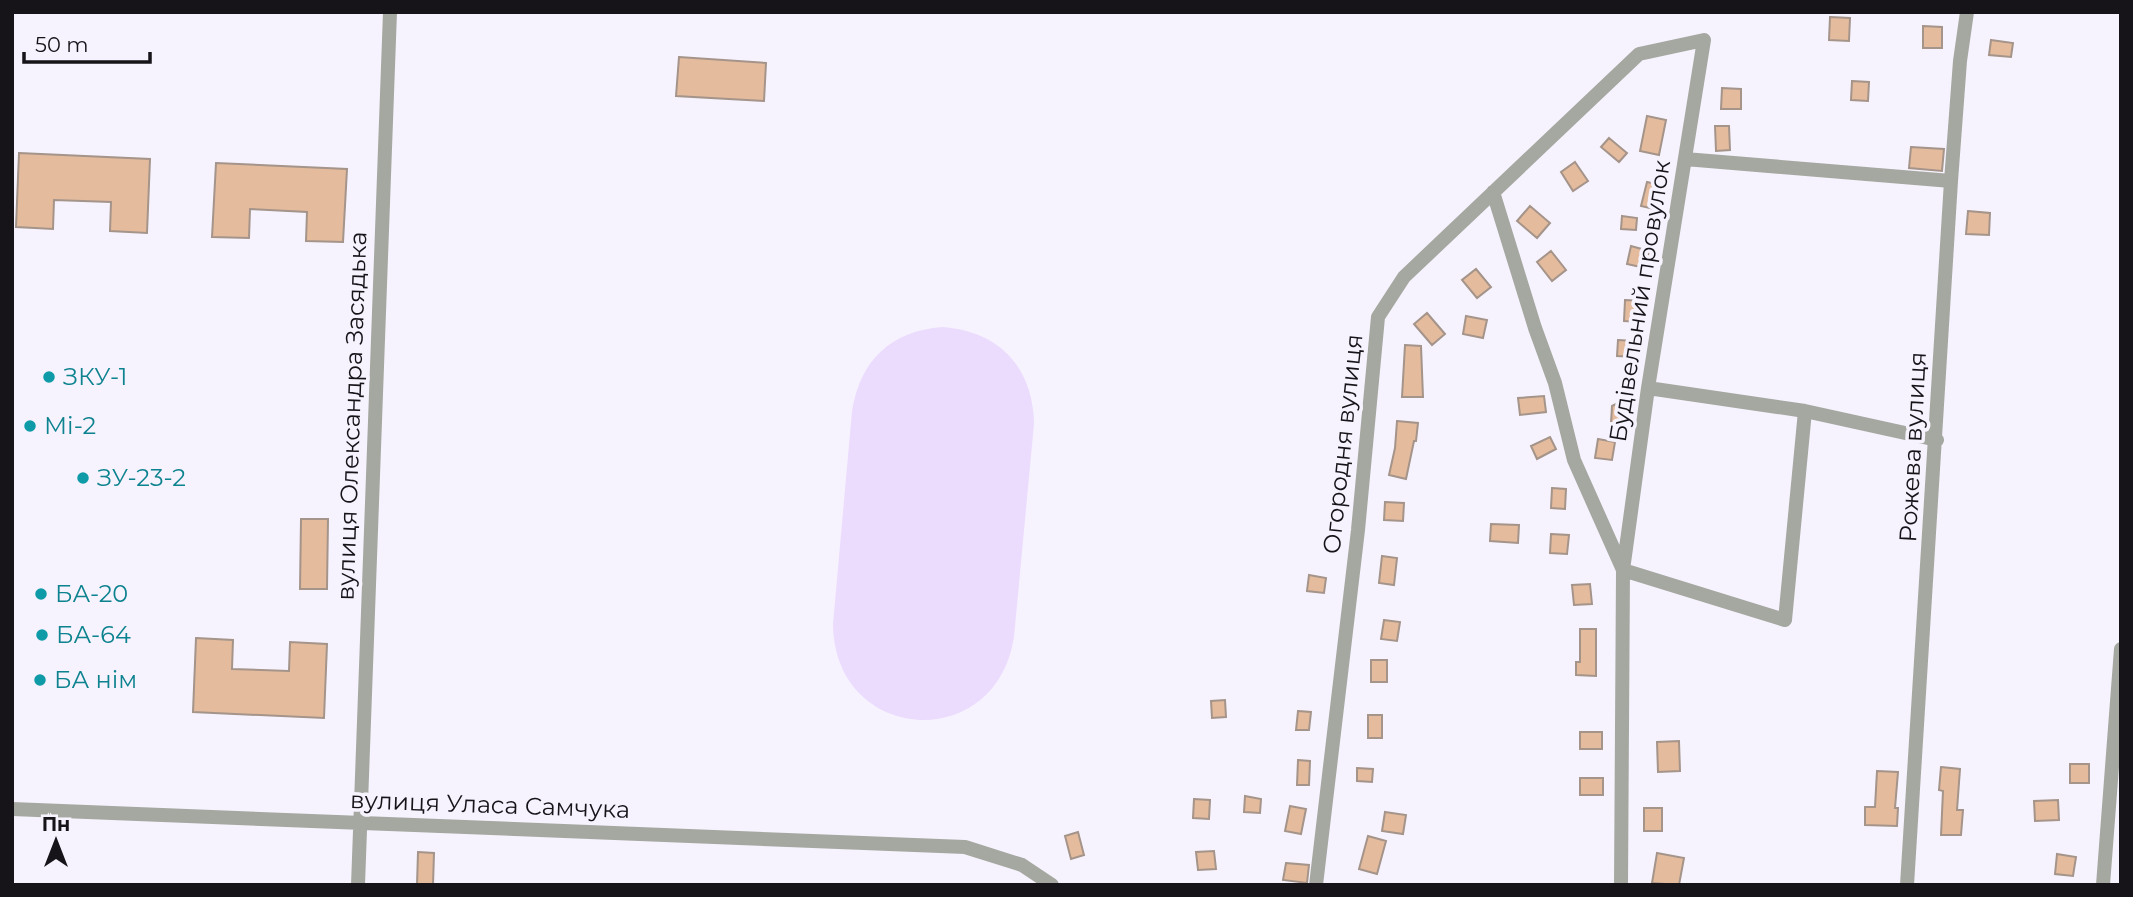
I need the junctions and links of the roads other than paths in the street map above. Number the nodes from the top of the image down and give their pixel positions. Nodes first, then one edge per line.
1 (390, 12) edge
2 (1967, 12) edge
3 (1704, 40) joint
4 (1685, 159) junction
5 (1951, 181) junction
6 (1493, 192) junction
7 (1648, 388) junction
8 (1805, 411) junction
9 (1937, 440) junction
10 (1623, 570) junction
11 (2121, 649) edge
12 (12, 809) edge
13 (360, 822) junction
14 (358, 885) edge
15 (1052, 885) edge
16 (1316, 885) edge
17 (1620, 885) edge
18 (1907, 885) edge
19 (2103, 885) edge

1 - 13 street, вулиця Олександра Засядька
2 - 5 street, Рожева вулиця
3 - 4 street, Будівельний провулок
3 - 6 street, Огородня вулиця
4 - 5 street
4 - 7 street, Будівельний провулок
5 - 9 street, Рожева вулиця
6 - 10 street, Будівельний провулок
6 - 16 street, Огородня вулиця
7 - 8 street
7 - 10 street, Будівельний провулок
8 - 9 street
8 - 10 street
9 - 18 street, Рожева вулиця
10 - 17 street, Будівельний провулок
11 - 19 street
12 - 13 street, вулиця Уласа Самчука
13 - 14 street, вулиця Олександра Засядька
13 - 15 street, вулиця Уласа Самчука

